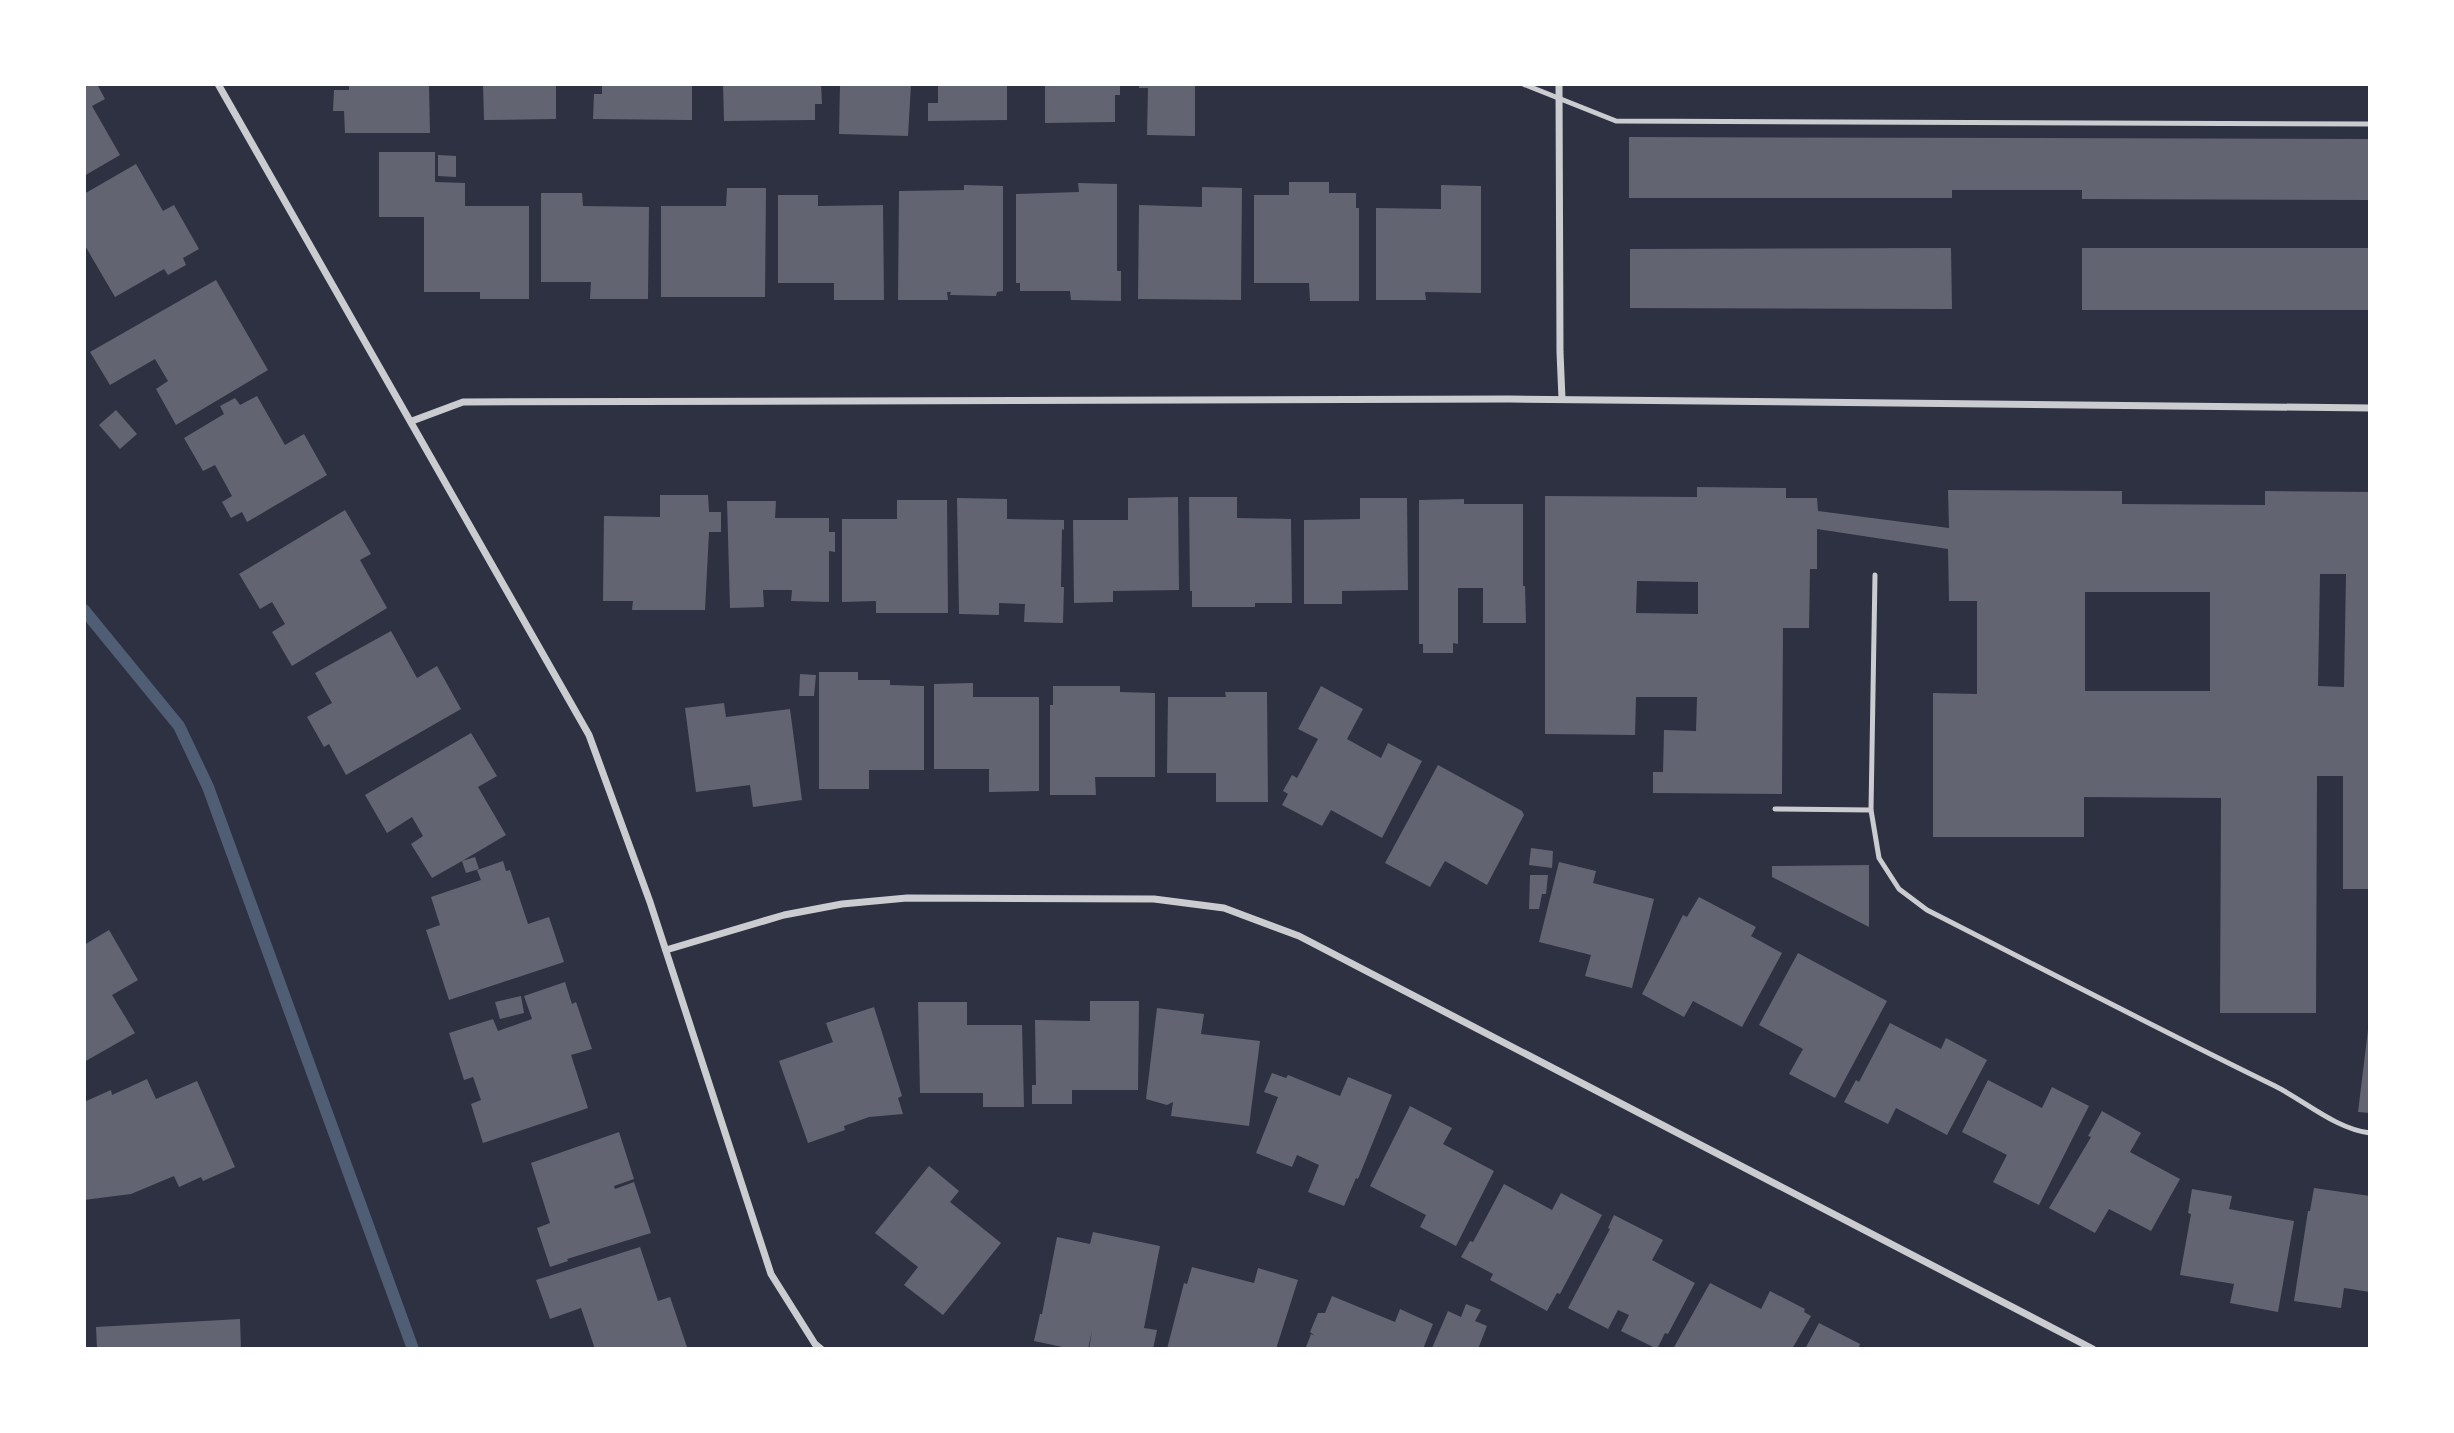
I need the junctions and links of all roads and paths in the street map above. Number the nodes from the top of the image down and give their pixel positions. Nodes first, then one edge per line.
1 (218, 84) edge
2 (1523, 84) edge
3 (1559, 84) edge
4 (1558, 96) junction
5 (2370, 124) edge
6 (1562, 399) junction
7 (2370, 408) edge
8 (412, 421) junction
9 (1875, 575) dead end
10 (1775, 810) dead end
11 (1871, 810) junction
12 (666, 950) junction
13 (2370, 1133) edge
14 (821, 1349) edge
15 (2094, 1349) edge

1 - 8 street
2 - 4 lane
3 - 4 street
4 - 5 lane
4 - 6 street
6 - 7 street
6 - 8 street
8 - 12 street
9 - 11 lane
10 - 11 lane
11 - 13 lane
12 - 14 street
12 - 15 street

